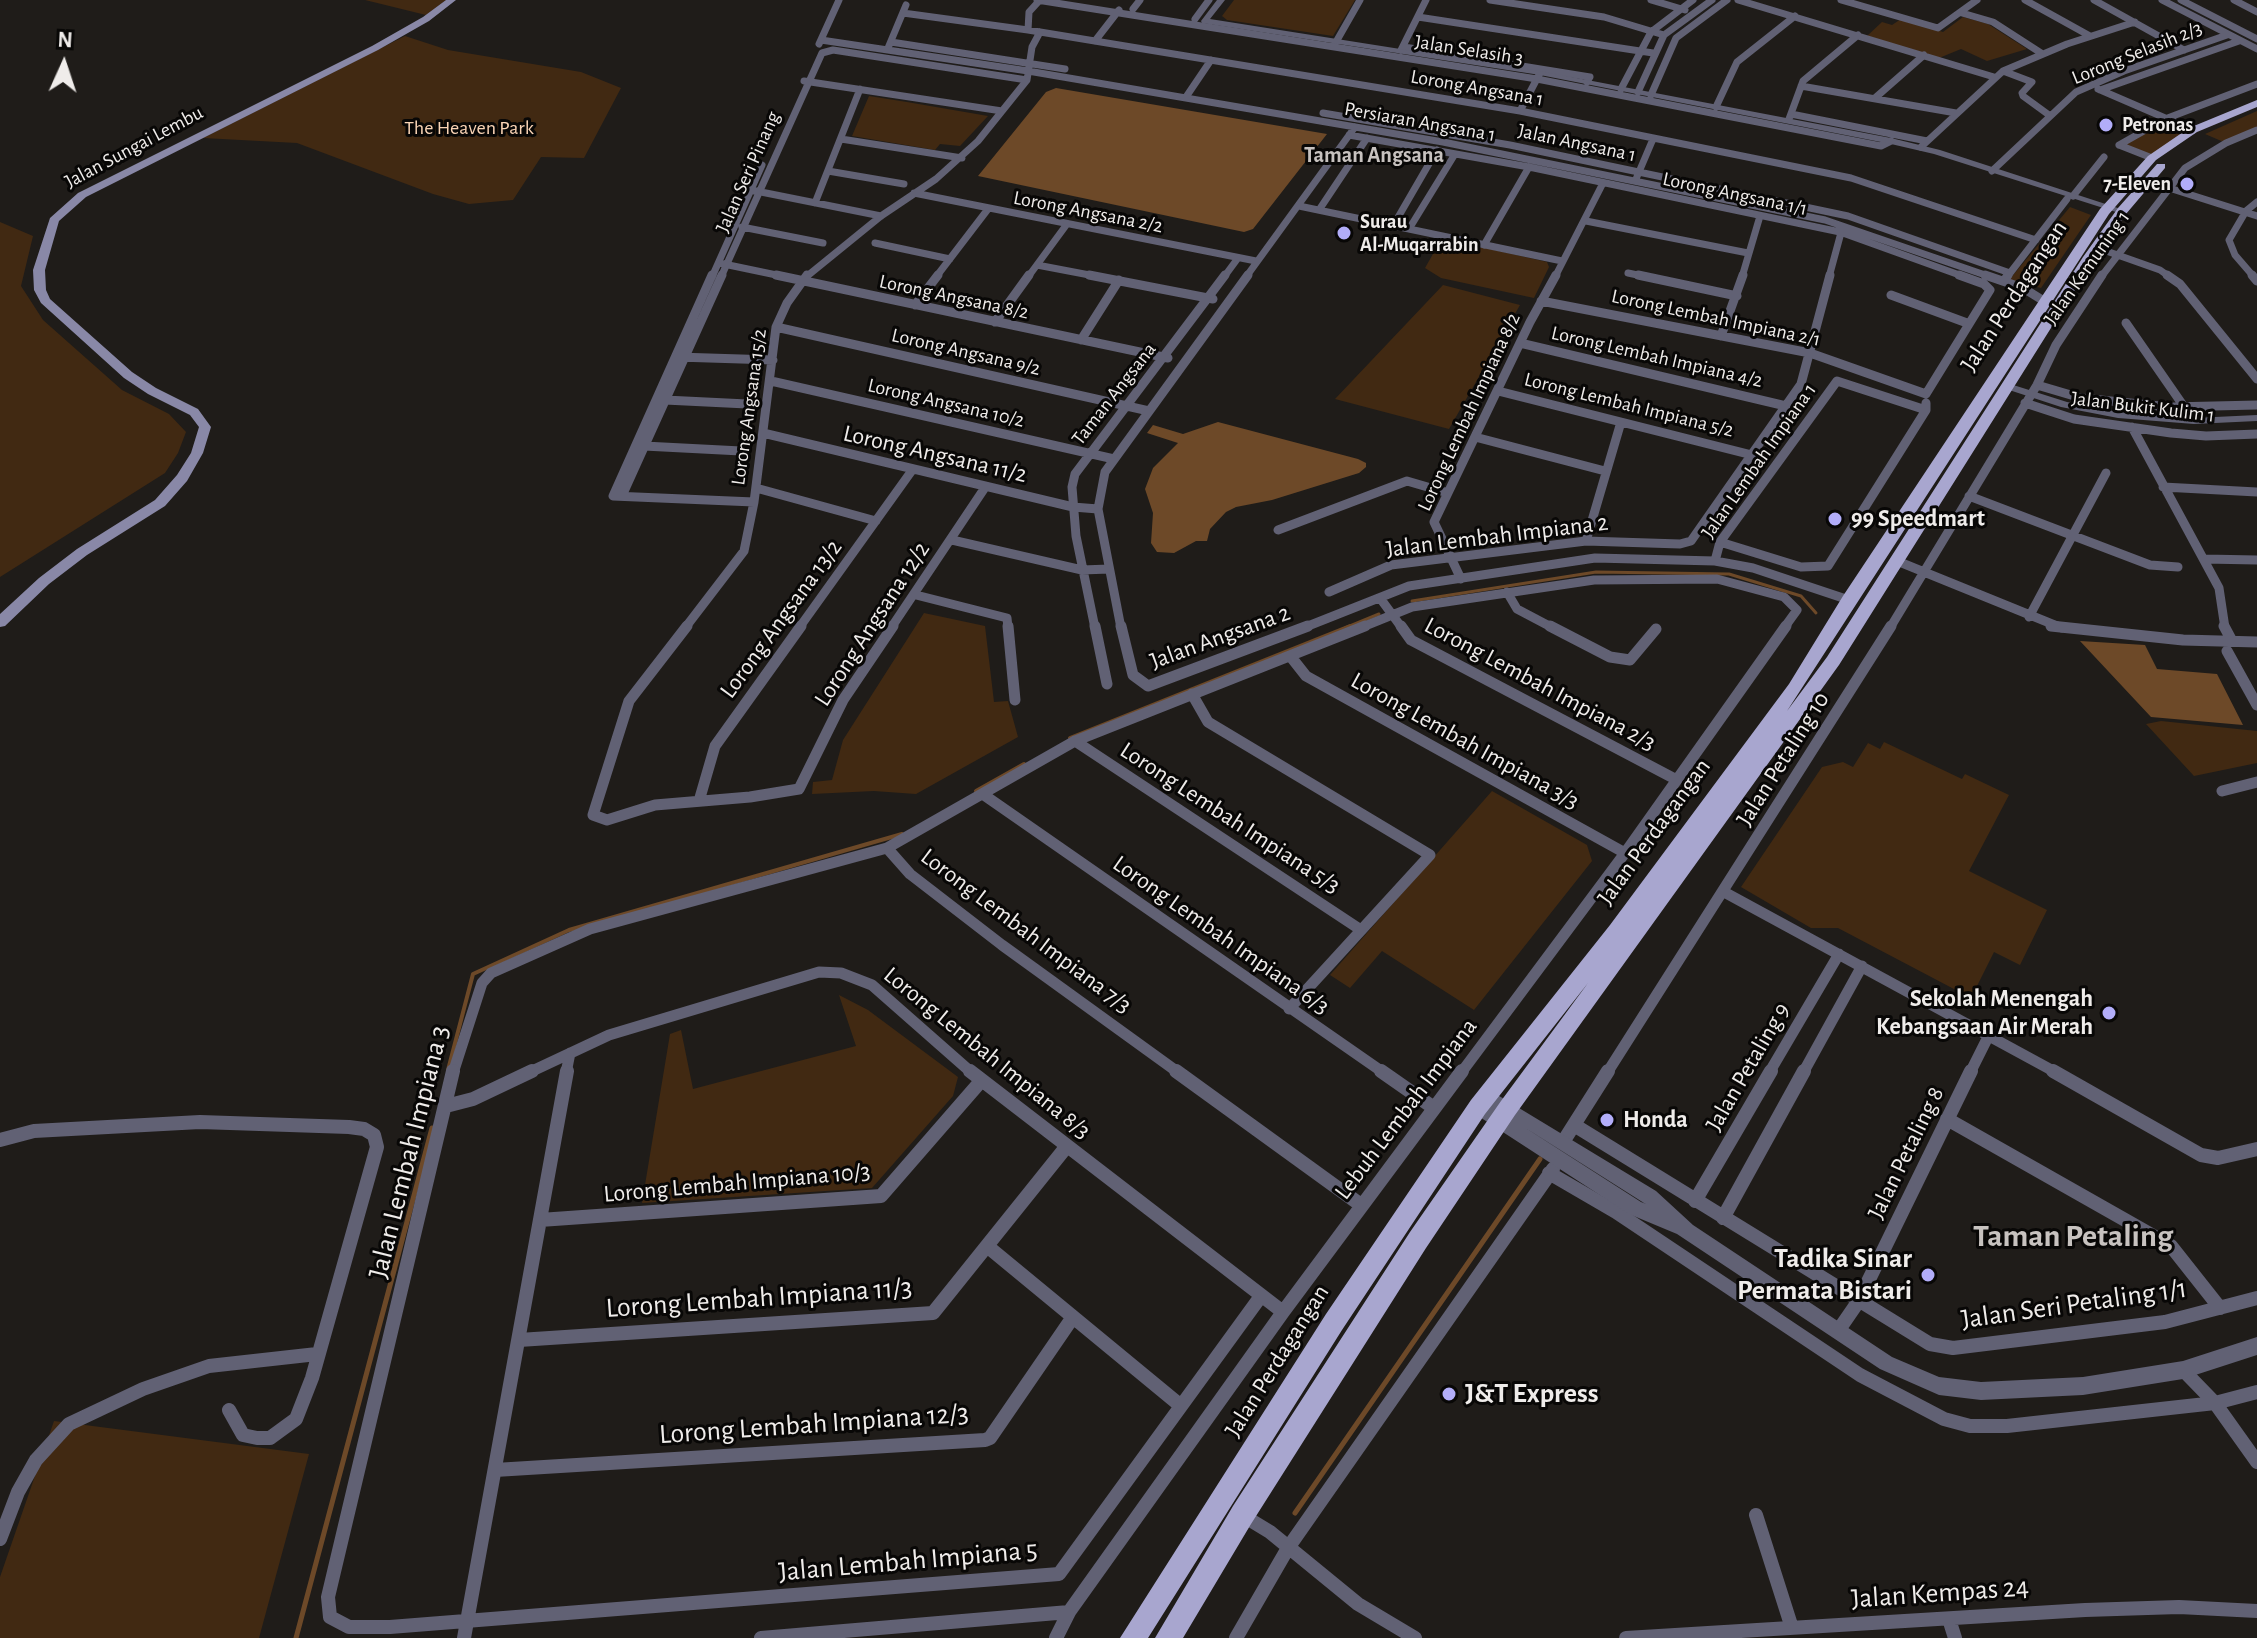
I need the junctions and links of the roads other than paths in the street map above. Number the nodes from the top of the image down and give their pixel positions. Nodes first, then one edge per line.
1 (452, 0) edge
2 (839, 0) edge
3 (1039, 0) edge
4 (1079, 0) edge
5 (1140, 0) edge
6 (1209, 0) edge
7 (1221, 0) edge
8 (1360, 0) edge
9 (1426, 0) edge
10 (1490, 0) edge
11 (1651, 0) edge
12 (1693, 0) edge
13 (1712, 0) edge
14 (1727, 0) edge
15 (1738, 0) edge
16 (1841, 0) edge
17 (1977, 0) edge
18 (2025, 0) edge
19 (2094, 0) edge
20 (2162, 0) edge
21 (2181, 0) edge
22 (2196, 0) edge
23 (2234, 0) edge
24 (906, 5) dead end
25 (1133, 9) junction
26 (1681, 9) junction
27 (1120, 10) junction
28 (1695, 12) junction
29 (2257, 12) edge
30 (903, 13) junction
31 (1962, 13) junction
32 (1795, 16) junction
33 (1418, 17) junction
34 (1195, 19) junction
35 (1205, 21) junction
36 (2135, 22) junction
37 (1028, 30) junction
38 (2257, 31) edge
39 (1040, 32) junction
40 (1651, 32) junction
41 (1664, 35) junction
42 (1858, 35) junction
43 (2227, 35) junction
44 (2248, 35) junction
45 (2090, 36) junction
46 (2257, 39) edge
47 (821, 40) junction
48 (1095, 41) junction
49 (2239, 41) junction
50 (1336, 42) junction
51 (889, 46) junction
52 (1402, 49) junction
53 (2257, 49) edge
54 (2184, 50) junction
55 (1639, 51) junction
56 (1653, 53) junction
57 (2041, 53) junction
58 (1924, 55) junction
59 (1211, 60) junction
60 (1028, 71) junction
61 (2003, 71) junction
62 (1538, 76) junction
63 (1994, 77) junction
64 (1588, 80) junction
65 (805, 81) junction
66 (2257, 84) edge
67 (1801, 86) junction
68 (2089, 86) junction
69 (860, 89) junction
70 (1621, 89) junction
71 (2100, 90) junction
72 (1638, 92) junction
73 (1188, 94) junction
74 (1651, 95) junction
75 (1875, 98) junction
76 (2257, 103) edge
77 (1716, 107) junction
78 (1002, 111) junction
79 (1520, 111) junction
80 (2257, 111) edge
81 (1956, 113) junction
82 (2049, 115) junction
83 (1790, 118) junction
84 (2165, 119) junction
85 (2193, 130) junction
86 (2257, 130) edge
87 (1352, 131) junction
88 (1367, 138) junction
89 (841, 139) junction
90 (1653, 139) junction
91 (1891, 141) junction
92 (1924, 144) junction
93 (1437, 150) junction
94 (1455, 154) junction
95 (2104, 157) dead end
96 (962, 158) junction
97 (2152, 158) junction
98 (1529, 167) junction
99 (828, 171) junction
100 (1992, 171) junction
101 (1638, 176) junction
102 (2147, 181) junction
103 (1603, 183) junction
104 (904, 184) dead end
105 (2168, 187) junction
106 (754, 191) junction
107 (914, 193) junction
108 (2070, 198) junction
109 (2257, 202) edge
110 (815, 203) junction
111 (1299, 206) junction
112 (988, 209) junction
113 (2106, 209) junction
114 (1319, 210) junction
115 (2246, 211) junction
116 (2120, 214) junction
117 (881, 216) junction
118 (1760, 216) junction
119 (2257, 216) edge
120 (1586, 221) junction
121 (1067, 224) junction
122 (1393, 226) junction
123 (742, 227) junction
124 (1842, 228) junction
125 (1409, 229) junction
126 (2036, 240) junction
127 (823, 243) dead end
128 (875, 243) dead end
129 (1484, 245) junction
130 (2095, 247) junction
131 (1748, 253) junction
132 (2116, 254) junction
133 (1238, 258) junction
134 (950, 259) junction
135 (1256, 261) junction
136 (1562, 261) junction
137 (721, 264) junction
138 (1037, 265) junction
139 (1628, 273) dead end
140 (2010, 273) junction
141 (1119, 280) junction
142 (801, 281) junction
143 (2004, 281) junction
144 (2257, 281) edge
145 (1891, 295) dead end
146 (1737, 296) junction
147 (2048, 296) junction
148 (1210, 298) junction
149 (1227, 301) junction
150 (1541, 301) junction
151 (915, 305) junction
152 (995, 322) junction
153 (1967, 323) junction
154 (2126, 323) dead end
155 (776, 327) junction
156 (1721, 336) junction
157 (1081, 340) junction
158 (1520, 343) junction
159 (1810, 353) junction
160 (679, 357) junction
161 (1165, 358) junction
162 (773, 360) junction
163 (1184, 362) junction
164 (2257, 379) edge
165 (771, 381) junction
166 (2007, 386) junction
167 (1498, 391) junction
168 (1926, 394) junction
169 (2031, 394) junction
170 (665, 400) junction
171 (747, 404) dead end
172 (1125, 405) junction
173 (2257, 405) edge
174 (1786, 406) junction
175 (2185, 408) junction
176 (1926, 410) junction
177 (1149, 411) junction
178 (2257, 418) edge
179 (2194, 421) junction
180 (1621, 422) junction
181 (2132, 427) junction
182 (763, 433) junction
183 (2257, 434) edge
184 (1475, 437) junction
185 (644, 446) junction
186 (741, 451) dead end
187 (1090, 453) junction
188 (1752, 455) junction
189 (1114, 459) junction
190 (913, 469) junction
191 (1605, 471) junction
192 (2106, 473) dead end
193 (986, 486) junction
194 (2163, 487) junction
195 (756, 488) junction
196 (2257, 492) edge
197 (1448, 493) junction
198 (622, 496) junction
199 (1969, 496) junction
200 (754, 502) junction
201 (1073, 507) junction
202 (1098, 509) junction
203 (876, 521) junction
204 (1278, 530) dead end
205 (2072, 535) junction
206 (952, 540) junction
207 (1586, 541) junction
208 (1720, 542) junction
209 (2204, 559) junction
210 (1450, 560) junction
211 (2257, 560) edge
212 (1715, 561) junction
213 (1897, 561) junction
214 (2178, 567) dead end
215 (1109, 569) junction
216 (1082, 570) junction
217 (1923, 572) junction
218 (1461, 579) junction
219 (1329, 592) dead end
220 (1507, 592) junction
221 (916, 595) junction
222 (1380, 598) junction
223 (1849, 600) junction
224 (1797, 610) joint
225 (1394, 615) junction
226 (2029, 617) junction
227 (0, 622) edge
228 (1656, 629) dead end
229 (2257, 642) edge
230 (2229, 646) junction
231 (1291, 657) junction
232 (1107, 684) dead end
233 (1192, 694) junction
234 (1015, 700) dead end
235 (2257, 705) edge
236 (1075, 741) junction
237 (1677, 780) junction
238 (2257, 782) edge
239 (2222, 791) dead end
240 (984, 795) junction
241 (699, 801) junction
242 (887, 848) junction
243 (1625, 853) junction
244 (1724, 892) junction
245 (1361, 930) junction
246 (1839, 954) junction
247 (1862, 966) junction
248 (1289, 1009) junction
249 (1989, 1035) junction
250 (570, 1053) junction
251 (981, 1081) junction
252 (1482, 1101) junction
253 (446, 1106) junction
254 (1434, 1108) junction
255 (1504, 1115) junction
256 (1947, 1119) junction
257 (1574, 1125) junction
258 (0, 1140) edge
259 (1563, 1142) junction
260 (1067, 1146) junction
261 (2257, 1149) edge
262 (1556, 1166) junction
263 (1695, 1201) junction
264 (1361, 1205) junction
265 (1723, 1218) junction
266 (540, 1220) junction
267 (1687, 1231) junction
268 (987, 1246) junction
269 (1261, 1296) junction
270 (2257, 1298) edge
271 (1858, 1302) junction
272 (2220, 1308) junction
273 (1283, 1312) junction
274 (1073, 1317) junction
275 (1838, 1331) junction
276 (519, 1340) junction
277 (2257, 1346) edge
278 (317, 1354) junction
279 (2183, 1370) junction
280 (2257, 1392) edge
281 (2215, 1403) junction
282 (1181, 1406) junction
283 (229, 1410) dead end
284 (2257, 1462) edge
285 (495, 1470) junction
286 (1242, 1515) junction
287 (1756, 1515) dead end
288 (0, 1539) edge
289 (1288, 1548) junction
290 (2257, 1611) edge
291 (1069, 1612) junction
292 (1949, 1619) junction
293 (467, 1621) junction
294 (1792, 1628) junction
295 (1646, 1637) edge
296 (464, 1638) edge
297 (761, 1638) edge
298 (1056, 1638) edge
299 (1133, 1638) edge
300 (1168, 1638) edge
301 (1236, 1638) edge
302 (1415, 1638) edge
303 (1626, 1638) edge
304 (1955, 1638) edge

1 - 227 main road, Jalan Sungai Lembu
2 - 47 street, Jalan Seri Pinang
3 - 27 street, Jalan Selasih 3
3 - 37 street
4 - 27 street, Jalan Selasih 3
5 - 25 street
6 - 34 street
7 - 35 street
8 - 50 street
9 - 33 street
10 - 40 street
11 - 26 street
12 - 26 street
13 - 28 street
14 - 74 street
15 - 32 street
16 - 31 street
17 - 31 street
18 - 45 street
19 - 36 street
20 - 43 street
21 - 44 street
22 - 38 street
23 - 29 street
24 - 30 street
25 - 27 street, Jalan Selasih 3
25 - 34 street, Jalan Selasih 3
26 - 28 street
26 - 40 street
27 - 48 street
27 - 62 street, Jalan Selasih 3
28 - 41 street
30 - 37 street, Lorong Angsana 1
30 - 51 street
31 - 57 street
32 - 42 street
32 - 77 street
33 - 52 street
33 - 55 street
34 - 35 street, Jalan Selasih 3
35 - 50 street, Jalan Selasih 3
36 - 45 street
36 - 54 street
37 - 39 street, Lorong Angsana 1
38 - 44 street
39 - 48 street, Lorong Angsana 1
39 - 60 street, Lorong Angsana 15/2
40 - 41 street
40 - 55 street
41 - 56 street
42 - 58 street
42 - 67 street
43 - 49 street
43 - 54 street, Lorong Selasih 2/3
44 - 46 street
45 - 57 street
47 - 51 street, Persiaran Angsana 1
47 - 65 street, Jalan Seri Pinang
48 - 59 street, Lorong Angsana 1
49 - 53 street
49 - 71 street
50 - 52 street, Jalan Selasih 3
51 - 60 street, Persiaran Angsana 1
52 - 62 street, Jalan Selasih 3
52 - 64 street
54 - 68 street, Lorong Selasih 2/3
55 - 56 street
55 - 70 street
56 - 72 street
57 - 61 street
58 - 63 street
58 - 75 street
59 - 73 street
59 - 79 street, Lorong Angsana 1
60 - 65 street, Jalan Seri Pinang
60 - 73 street, Persiaran Angsana 1
60 - 78 street, Lorong Angsana 15/2
61 - 63 street
61 - 82 street
62 - 64 street, Jalan Selasih 3
62 - 79 street
62 - 91 street, Jalan Selasih 3
63 - 81 street
64 - 70 street, Jalan Selasih 3
65 - 69 street
65 - 106 street, Jalan Seri Pinang
66 - 84 street
67 - 75 street
67 - 83 street
68 - 71 street
68 - 82 street, Lorong Selasih 2/3
69 - 78 street
69 - 89 street
70 - 72 street, Jalan Selasih 3
71 - 84 street
72 - 74 street, Jalan Selasih 3
73 - 87 street, Persiaran Angsana 1
73 - 101 street, Jalan Angsana 1
74 - 77 street, Jalan Selasih 3
75 - 81 street
76 - 85 main road, Jalan Perdagangan
77 - 83 street, Jalan Selasih 3
78 - 96 street, Lorong Angsana 15/2
79 - 90 street, Lorong Angsana 1
80 - 102 main road, Jalan Perdagangan
81 - 92 street
82 - 100 street, Lorong Selasih 2/3
83 - 91 street, Jalan Selasih 3
83 - 92 street
84 - 85 street
84 - 97 street
85 - 97 main road, Jalan Perdagangan
86 - 105 street, Jalan Kemuning 1
87 - 88 street, Lorong Angsana 1/1
87 - 101 street, Persiaran Angsana 1
87 - 111 street, Jalan Angsana 2
88 - 93 street, Lorong Angsana 1/1
88 - 114 street
89 - 96 street
89 - 99 street
90 - 101 street
90 - 126 street, Lorong Angsana 1
91 - 92 street, Jalan Selasih 3
92 - 100 street, Jalan Selasih 3
93 - 94 street, Lorong Angsana 1/1
93 - 122 street
94 - 98 street, Lorong Angsana 1/1
94 - 125 street
95 - 108 street
96 - 107 street, Lorong Angsana 15/2
97 - 113 main road, Jalan Perdagangan
98 - 103 street, Lorong Angsana 1/1
98 - 129 street
99 - 104 street
99 - 110 street
100 - 108 street, Jalan Selasih 3
101 - 124 street, Persiaran Angsana 1
101 - 140 street, Jalan Angsana 1
102 - 105 street
102 - 116 main road, Jalan Perdagangan
103 - 118 street, Lorong Angsana 1/1
103 - 120 street, Lorong Lembah Impiana 8/2
105 - 115 street
105 - 132 street, Jalan Kemuning 1
106 - 110 street
106 - 123 street, Jalan Seri Pinang
106 - 137 street, Jalan Seri Pinang
107 - 112 street, Lorong Angsana 2/2
107 - 117 street, Lorong Angsana 15/2
108 - 113 street, Jalan Selasih 3
108 - 126 street
109 - 115 street
110 - 117 street
111 - 114 street
111 - 135 street, Jalan Angsana 2
112 - 121 street, Lorong Angsana 2/2
112 - 134 street
113 - 116 street, Jalan Selasih 3
113 - 147 main road, Jalan Perdagangan
114 - 122 street
115 - 119 street
115 - 144 street
116 - 130 main road, Jalan Perdagangan
117 - 142 street, Lorong Angsana 15/2
118 - 124 street, Lorong Angsana 1/1
118 - 131 street
120 - 131 street
120 - 136 street, Lorong Lembah Impiana 8/2
121 - 133 street, Lorong Angsana 2/2
121 - 138 street
122 - 125 street
123 - 127 street
123 - 137 street, Jalan Seri Pinang
124 - 143 street, Persiaran Angsana 1
124 - 153 street, Lorong Angsana 1/1
124 - 159 street
125 - 129 street
126 - 140 street
128 - 134 street
129 - 136 street
130 - 132 street
130 - 166 main road, Jalan Perdagangan
131 - 146 street
132 - 164 street
132 - 169 street, Jalan Kemuning 1
133 - 135 street, Lorong Angsana 2/2
133 - 148 street, Taman Angsana
134 - 151 street
135 - 149 street, Jalan Angsana 2
136 - 150 street, Lorong Lembah Impiana 8/2
137 - 142 street, Lorong Angsana 8/2
137 - 160 street, Jalan Seri Pinang
138 - 141 street
138 - 152 street
139 - 146 street
140 - 143 street
141 - 148 street
141 - 157 street
142 - 151 street, Lorong Angsana 8/2
142 - 155 street, Lorong Angsana 15/2
143 - 147 street, Persiaran Angsana 1
145 - 153 street
146 - 156 street
147 - 223 main road, Jalan Perdagangan
148 - 149 street
148 - 161 street, Taman Angsana
149 - 163 street, Jalan Angsana 2
150 - 156 street, Lorong Lembah Impiana 2/1
150 - 158 street, Lorong Lembah Impiana 8/2
151 - 152 street, Lorong Angsana 8/2
152 - 157 street, Lorong Angsana 8/2
153 - 168 street
154 - 175 street
155 - 162 street, Lorong Angsana 15/2
155 - 172 street, Lorong Angsana 9/2
156 - 159 street, Lorong Lembah Impiana 2/1
157 - 161 street, Lorong Angsana 8/2
158 - 167 street, Lorong Lembah Impiana 8/2
158 - 174 street, Lorong Lembah Impiana 4/2
159 - 168 street, Lorong Lembah Impiana 2/1
159 - 174 street, Jalan Lembah Impiana 2
160 - 162 street
160 - 170 street, Jalan Seri Pinang
160 - 198 street, Jalan Seri Pinang
161 - 163 street, Lorong Angsana 8/2
161 - 172 street, Taman Angsana
162 - 165 street, Lorong Angsana 15/2
163 - 177 street, Jalan Angsana 2
165 - 182 street, Lorong Angsana 15/2
165 - 187 street, Lorong Angsana 10/2
166 - 169 street
166 - 213 main road, Jalan Perdagangan
167 - 180 street, Lorong Lembah Impiana 5/2
167 - 184 street, Lorong Lembah Impiana 8/2
168 - 176 street
169 - 175 street
169 - 179 street
169 - 181 street, Jalan Bukit Kulim 1
169 - 199 street, Jalan Petaling 10
170 - 171 street
170 - 185 street, Jalan Seri Pinang
172 - 177 street, Lorong Angsana 9/2
172 - 187 street, Taman Angsana
173 - 175 street
174 - 188 street, Jalan Lembah Impiana 2
175 - 179 street
176 - 208 street, Jalan Lembah Impiana 1
176 - 208 street
177 - 189 street, Jalan Angsana 2
178 - 179 street
180 - 188 street, Lorong Lembah Impiana 5/2
180 - 191 street
181 - 183 street, Jalan Bukit Kulim 1
181 - 194 street
182 - 190 street, Lorong Angsana 11/2
182 - 195 street, Lorong Angsana 15/2
184 - 191 street
184 - 197 street, Lorong Lembah Impiana 8/2
185 - 186 street
185 - 198 street, Jalan Seri Pinang
187 - 189 street, Lorong Angsana 10/2
187 - 201 street, Taman Angsana
188 - 207 street, Jalan Lembah Impiana 2
189 - 202 street, Jalan Angsana 2
190 - 193 street, Lorong Angsana 11/2
190 - 203 street, Lorong Angsana 13/2
191 - 207 street
192 - 205 street
193 - 201 street, Lorong Angsana 11/2
193 - 206 street, Lorong Angsana 12/2
194 - 196 street
194 - 209 street
195 - 200 street, Lorong Angsana 15/2
195 - 203 street
197 - 204 street
197 - 210 street, Lorong Lembah Impiana 8/2
198 - 200 street
199 - 205 street
199 - 217 street, Jalan Petaling 10
200 - 241 street, Lorong Angsana 15/2
201 - 202 street, Lorong Angsana 11/2
201 - 216 street, Taman Angsana
202 - 215 street, Jalan Angsana 2
203 - 241 street, Lorong Angsana 13/2
205 - 214 street
205 - 226 street
206 - 216 street
206 - 221 street, Lorong Angsana 12/2
207 - 210 street, Jalan Lembah Impiana 2
208 - 212 street, Jalan Lembah Impiana 1
209 - 211 street
209 - 230 street
210 - 218 street, Lorong Lembah Impiana 8/2
210 - 219 street, Jalan Lembah Impiana 2
212 - 218 street, Jalan Angsana 2
212 - 223 street, Jalan Angsana 2
213 - 217 street
213 - 255 main road, Jalan Perdagangan
215 - 216 street
215 - 222 street, Jalan Angsana 2
216 - 232 street, Taman Angsana
217 - 226 street
217 - 244 street, Jalan Petaling 10
218 - 222 street, Jalan Angsana 2
220 - 224 street, Lorong Lembah Impiana 7/3
220 - 225 street, Lorong Lembah Impiana 7/3
220 - 228 street
221 - 234 street
221 - 241 street, Lorong Angsana 12/2
222 - 225 street, Lorong Lembah Impiana 2/3
223 - 252 main road, Jalan Perdagangan
224 - 237 street, Lebuh Lembah Impiana
225 - 231 street, Lorong Lembah Impiana 7/3
225 - 237 street, Lorong Lembah Impiana 2/3
226 - 230 street
229 - 230 street
230 - 235 street
231 - 233 street, Lorong Lembah Impiana 7/3
231 - 243 street, Lorong Lembah Impiana 3/3
233 - 236 street, Lorong Lembah Impiana 7/3
233 - 245 street
236 - 240 street, Lorong Lembah Impiana 7/3
236 - 245 street, Lorong Lembah Impiana 5/3
237 - 243 street, Lebuh Lembah Impiana
238 - 239 street
240 - 242 street, Lorong Lembah Impiana 7/3
240 - 248 street, Lorong Lembah Impiana 6/3
242 - 253 street, Jalan Lembah Impiana 3
242 - 264 street, Lorong Lembah Impiana 7/3
243 - 254 street, Lebuh Lembah Impiana
244 - 246 street
244 - 257 street, Jalan Petaling 10
245 - 248 street
246 - 247 street
246 - 263 street, Jalan Petaling 9
247 - 249 street
247 - 265 street
248 - 254 street, Lorong Lembah Impiana 6/3
249 - 256 street, Jalan Petaling 8
249 - 261 street
250 - 251 street, Lorong Lembah Impiana 8/3
250 - 253 street, Lorong Lembah Impiana 8/3
250 - 266 street
251 - 260 street, Lorong Lembah Impiana 8/3
251 - 266 street, Lorong Lembah Impiana 10/3
252 - 255 street
252 - 299 main road, Jalan Perdagangan
253 - 293 street, Jalan Lembah Impiana 3
254 - 264 street, Lebuh Lembah Impiana
255 - 259 street
255 - 262 street
255 - 286 main road, Jalan Perdagangan
256 - 271 street, Jalan Petaling 8
256 - 272 street
257 - 259 street, Jalan Petaling 10
257 - 263 street, Jalan Seri Petaling 1/1
258 - 278 street
259 - 267 street
260 - 268 street, Lorong Lembah Impiana 11/3
260 - 269 street, Lorong Lembah Impiana 8/3
262 - 267 street
262 - 281 street
262 - 289 street
263 - 265 street, Jalan Seri Petaling 1/1
264 - 273 street, Lebuh Lembah Impiana
265 - 271 street, Jalan Seri Petaling 1/1
266 - 276 street
267 - 275 street
268 - 274 street
268 - 276 street, Lorong Lembah Impiana 11/3
269 - 273 street, Lorong Lembah Impiana 8/3
269 - 282 street, Jalan Lembah Impiana 5
270 - 272 street, Jalan Seri Petaling 1/1
271 - 272 street, Jalan Seri Petaling 1/1
271 - 275 street, Jalan Petaling 8
273 - 291 street, Lebuh Lembah Impiana
274 - 282 street
274 - 285 street, Lorong Lembah Impiana 12/3
275 - 279 street
276 - 285 street
277 - 279 street
278 - 283 street
278 - 288 street
279 - 281 street
280 - 281 street
281 - 284 street
282 - 293 street, Jalan Lembah Impiana 5
285 - 293 street
286 - 289 street
286 - 300 main road, Jalan Perdagangan
287 - 294 street
289 - 301 street
289 - 302 street
290 - 292 street, Jalan Kempas 24
291 - 297 street
291 - 298 street, Lebuh Lembah Impiana
292 - 294 street, Jalan Kempas 24
292 - 304 street
293 - 296 street
294 - 295 street, Jalan Kempas 24
295 - 303 street, Jalan Kempas 24

